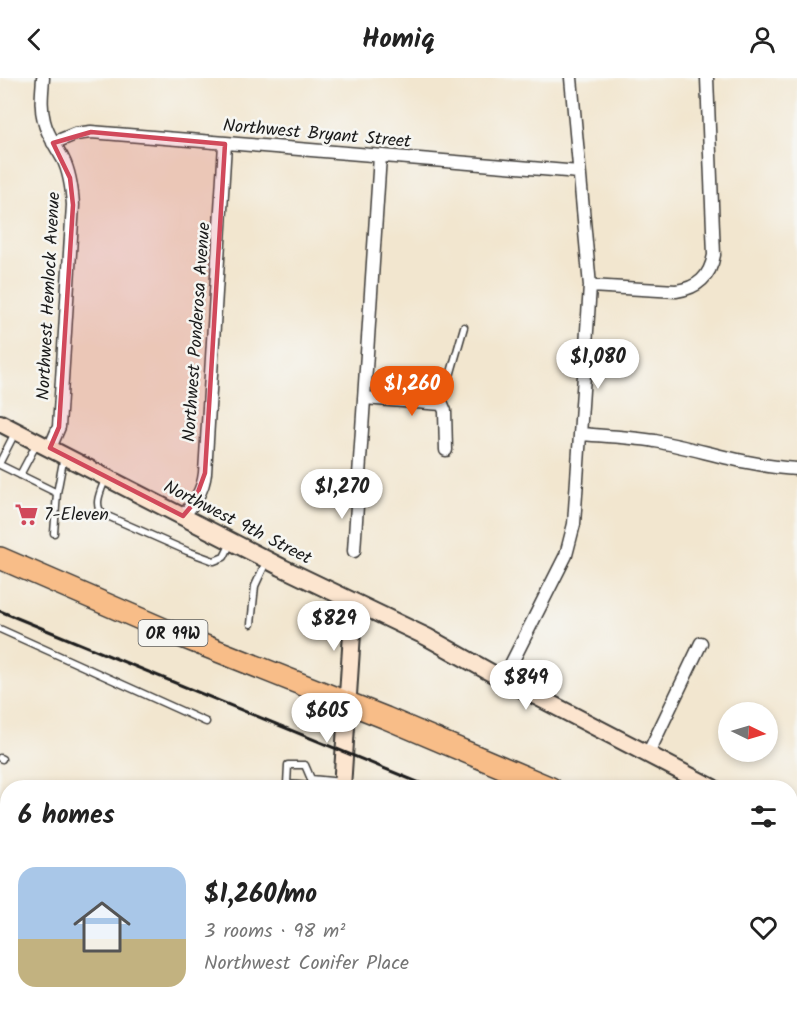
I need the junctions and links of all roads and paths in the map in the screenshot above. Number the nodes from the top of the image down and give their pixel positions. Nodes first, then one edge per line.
1 (43, 78) edge
2 (571, 78) edge
3 (707, 78) edge
4 (53, 142) junction
5 (225, 144) junction
6 (381, 156) junction
7 (579, 172) junction
8 (590, 286) junction
9 (464, 327) dead end
10 (364, 398) junction
11 (442, 404) junction
12 (0, 423) edge
13 (16, 431) junction
14 (580, 434) junction
15 (51, 449) junction
16 (446, 450) dead end
17 (0, 464) edge
18 (797, 469) edge
19 (20, 476) junction
20 (106, 477) junction
21 (57, 492) junction
22 (183, 516) junction
23 (54, 533) dead end
24 (231, 541) junction
25 (354, 550) dead end
26 (0, 558) edge
27 (267, 560) junction
28 (354, 602) junction
29 (251, 624) dead end
30 (0, 629) edge
31 (701, 643) dead end
32 (503, 680) junction
33 (348, 704) junction
34 (206, 722) dead end
35 (648, 754) junction
36 (311, 779) joint
37 (287, 780) edge
38 (316, 780) edge
39 (342, 780) edge
40 (532, 780) edge
41 (698, 780) edge

1 - 4 street, Northwest Hemlock Avenue
2 - 7 street
3 - 8 street
4 - 5 street, Northwest Bryant Street
4 - 15 street, Northwest Hemlock Avenue
5 - 6 street, Northwest Bryant Street
5 - 22 street, Northwest Ponderosa Avenue
6 - 7 street, Northwest Bryant Street
6 - 10 street
7 - 8 street
8 - 14 street
9 - 11 lane
10 - 11 street
10 - 25 street
11 - 16 street
12 - 13 street, Northwest 9th Street
13 - 15 street, Northwest 9th Street
13 - 17 lane
14 - 18 street
14 - 32 street
15 - 19 lane
15 - 20 street, Northwest 9th Street
15 - 21 lane
17 - 19 lane
19 - 21 lane
20 - 22 street, Northwest 9th Street
20 - 24 lane
21 - 23 lane
22 - 24 street, Northwest 9th Street
24 - 27 street, Northwest 9th Street
26 - 33 highway, OR 99W
27 - 28 street, Northwest 9th Street
27 - 29 lane
28 - 32 street, Northwest 9th Street
28 - 33 street
30 - 34 lane
31 - 35 street
32 - 35 street, Northwest 9th Street
33 - 39 street
33 - 40 highway, OR 99W
35 - 41 street, Northwest 9th Street
36 - 37 lane
36 - 38 lane

